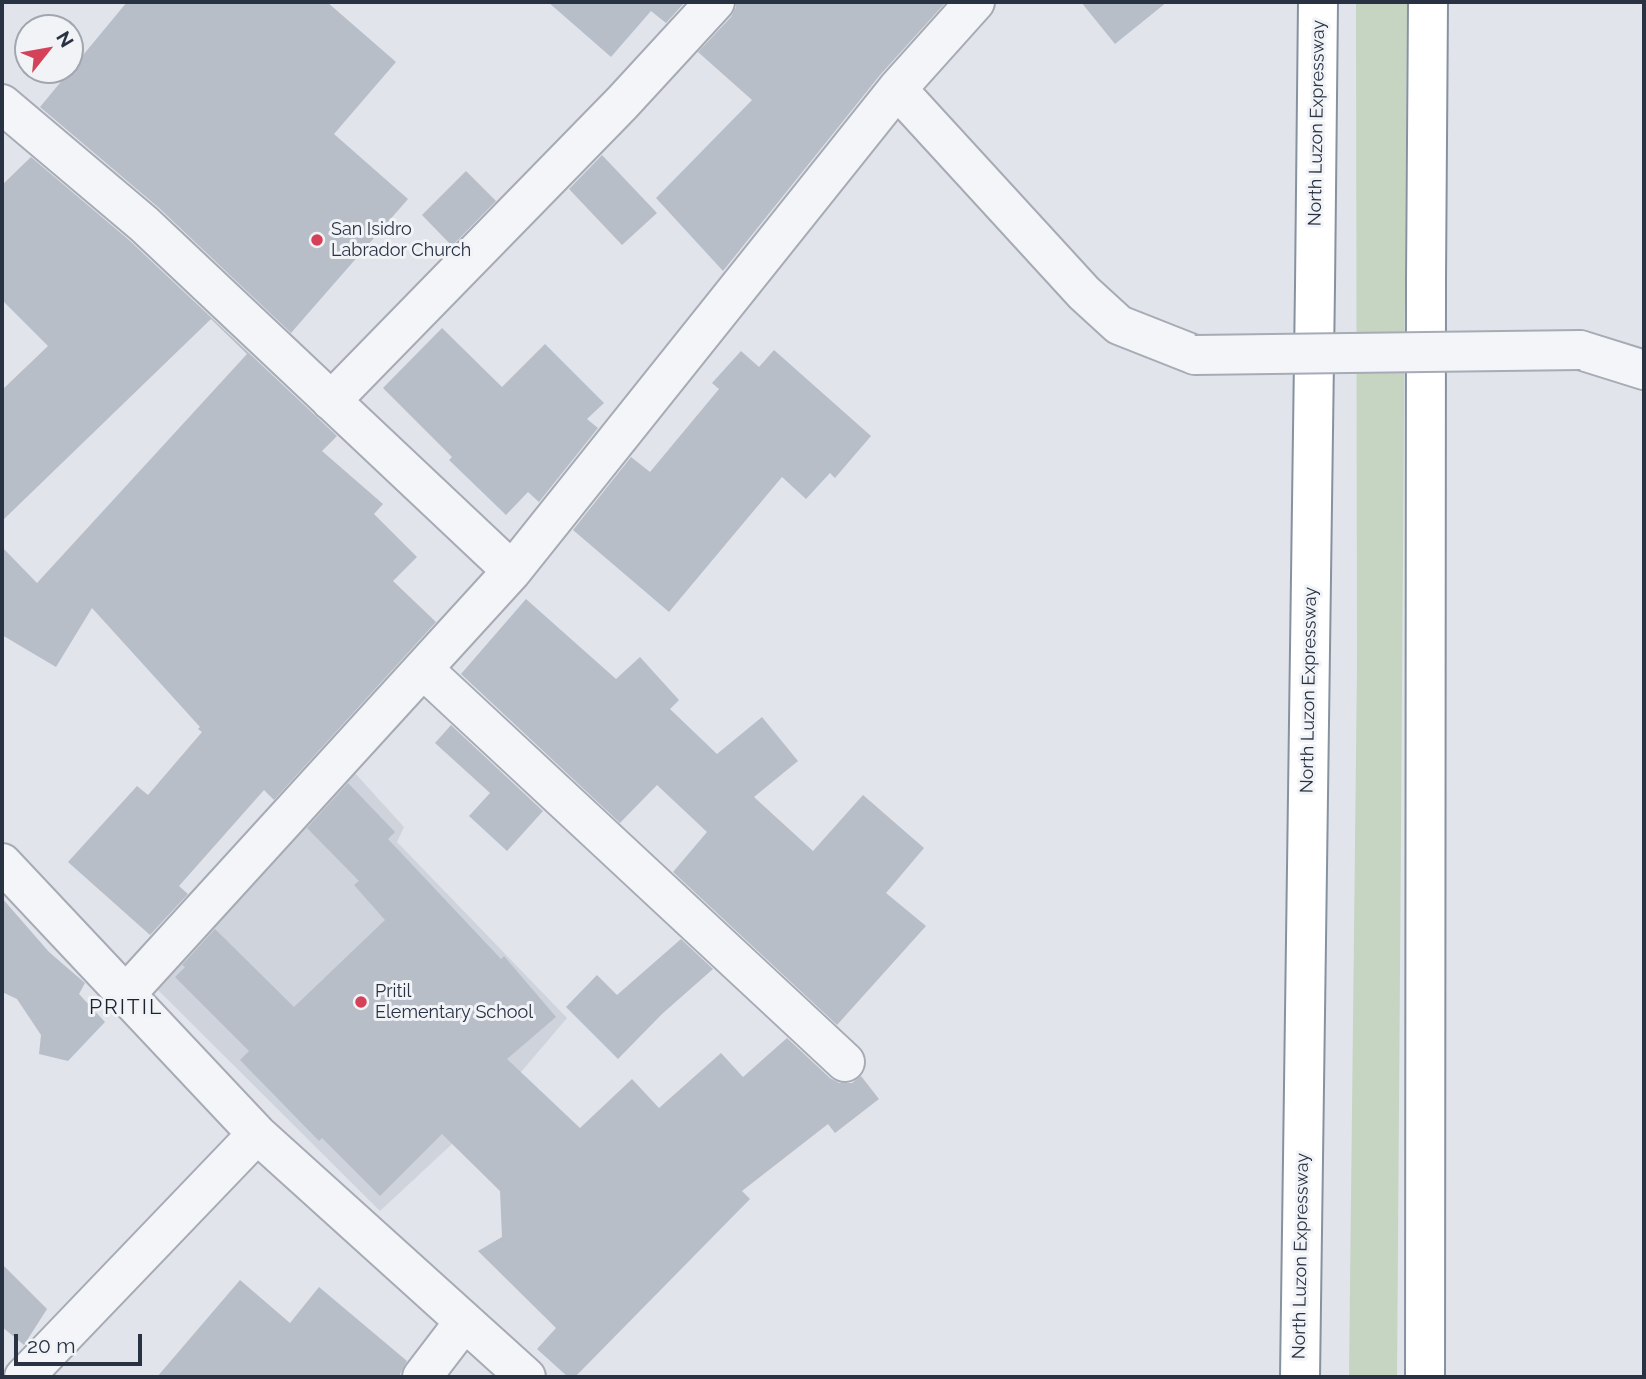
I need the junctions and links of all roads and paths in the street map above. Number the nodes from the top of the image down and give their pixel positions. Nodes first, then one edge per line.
1 (715, 2) edge
2 (975, 2) edge
3 (1318, 2) edge
4 (1428, 2) edge
5 (897, 89) junction
6 (2, 104) edge
7 (1644, 370) edge
8 (331, 401) junction
9 (512, 570) junction
10 (423, 669) junction
11 (2, 863) edge
12 (125, 994) junction
13 (845, 1062) dead end
14 (257, 1134) junction
15 (464, 1322) junction
16 (24, 1377) edge
17 (422, 1377) edge
18 (526, 1377) edge
19 (1300, 1377) edge
20 (1425, 1377) edge

1 - 8 street
2 - 5 street
3 - 19 highway, North Luzon Expressway
4 - 20 highway
5 - 7 street, bridge
5 - 9 street
6 - 8 street
8 - 9 street
9 - 10 street
10 - 12 street
10 - 13 street
11 - 12 street
12 - 14 street
14 - 15 street
14 - 16 street
15 - 17 street
15 - 18 street

